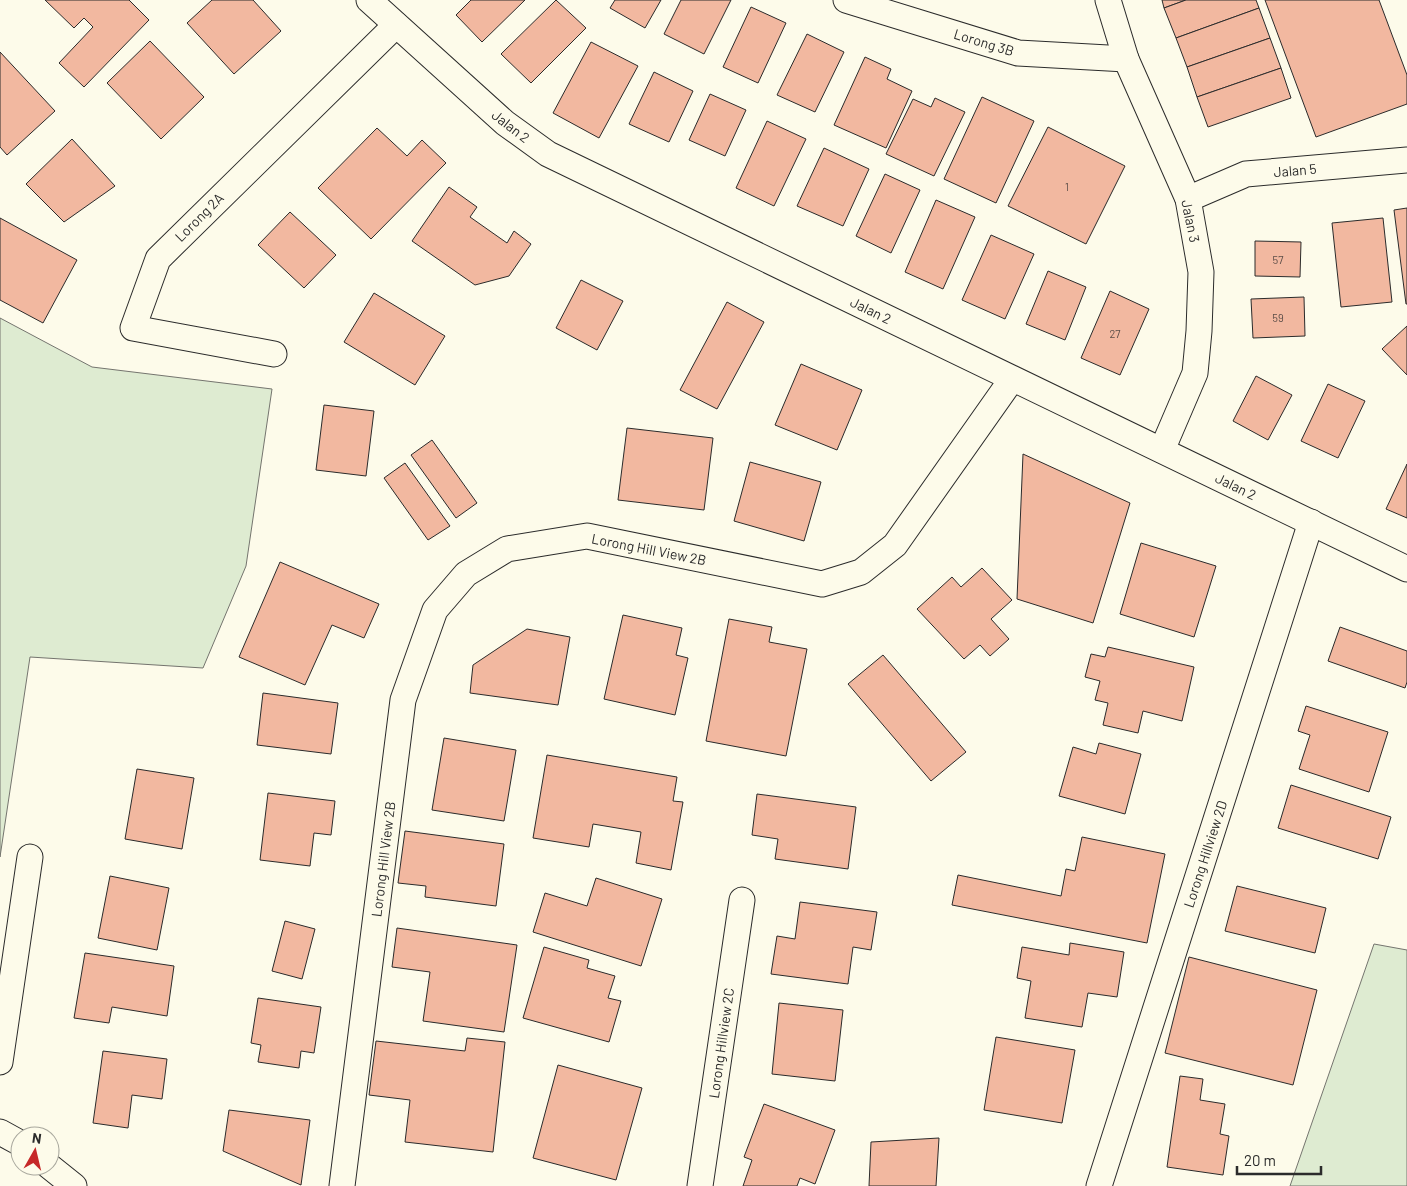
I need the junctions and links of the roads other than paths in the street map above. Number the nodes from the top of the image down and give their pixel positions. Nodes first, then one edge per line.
1 (368, 0) edge
2 (846, 0) edge
3 (1108, 0) edge
4 (396, 26) junction
5 (1126, 59) junction
6 (1407, 160) edge
7 (1188, 198) junction
8 (274, 354) dead end
9 (1012, 378) junction
10 (1162, 450) junction
11 (1311, 522) junction
12 (1407, 569) edge
13 (30, 857) dead end
14 (742, 900) dead end
15 (0, 1062) edge
16 (60, 1175) edge
17 (74, 1186) edge
18 (342, 1186) edge
19 (700, 1186) edge
20 (1099, 1186) edge

1 - 4 street, Jalan 2
2 - 5 street, Lorong 3B
3 - 5 street, Jalan 3
4 - 8 street, Lorong 2A
4 - 9 street, Jalan 2
5 - 7 street, Jalan 3
6 - 7 street, Jalan 5
7 - 10 street, Jalan 3
9 - 10 street, Jalan 2
9 - 18 street, Lorong Hill View 2B
10 - 11 street, Jalan 2
11 - 12 street, Jalan 2
11 - 20 street, Lorong Hillview 2D
13 - 15 street
14 - 19 street, Lorong Hillview 2C
16 - 17 street

